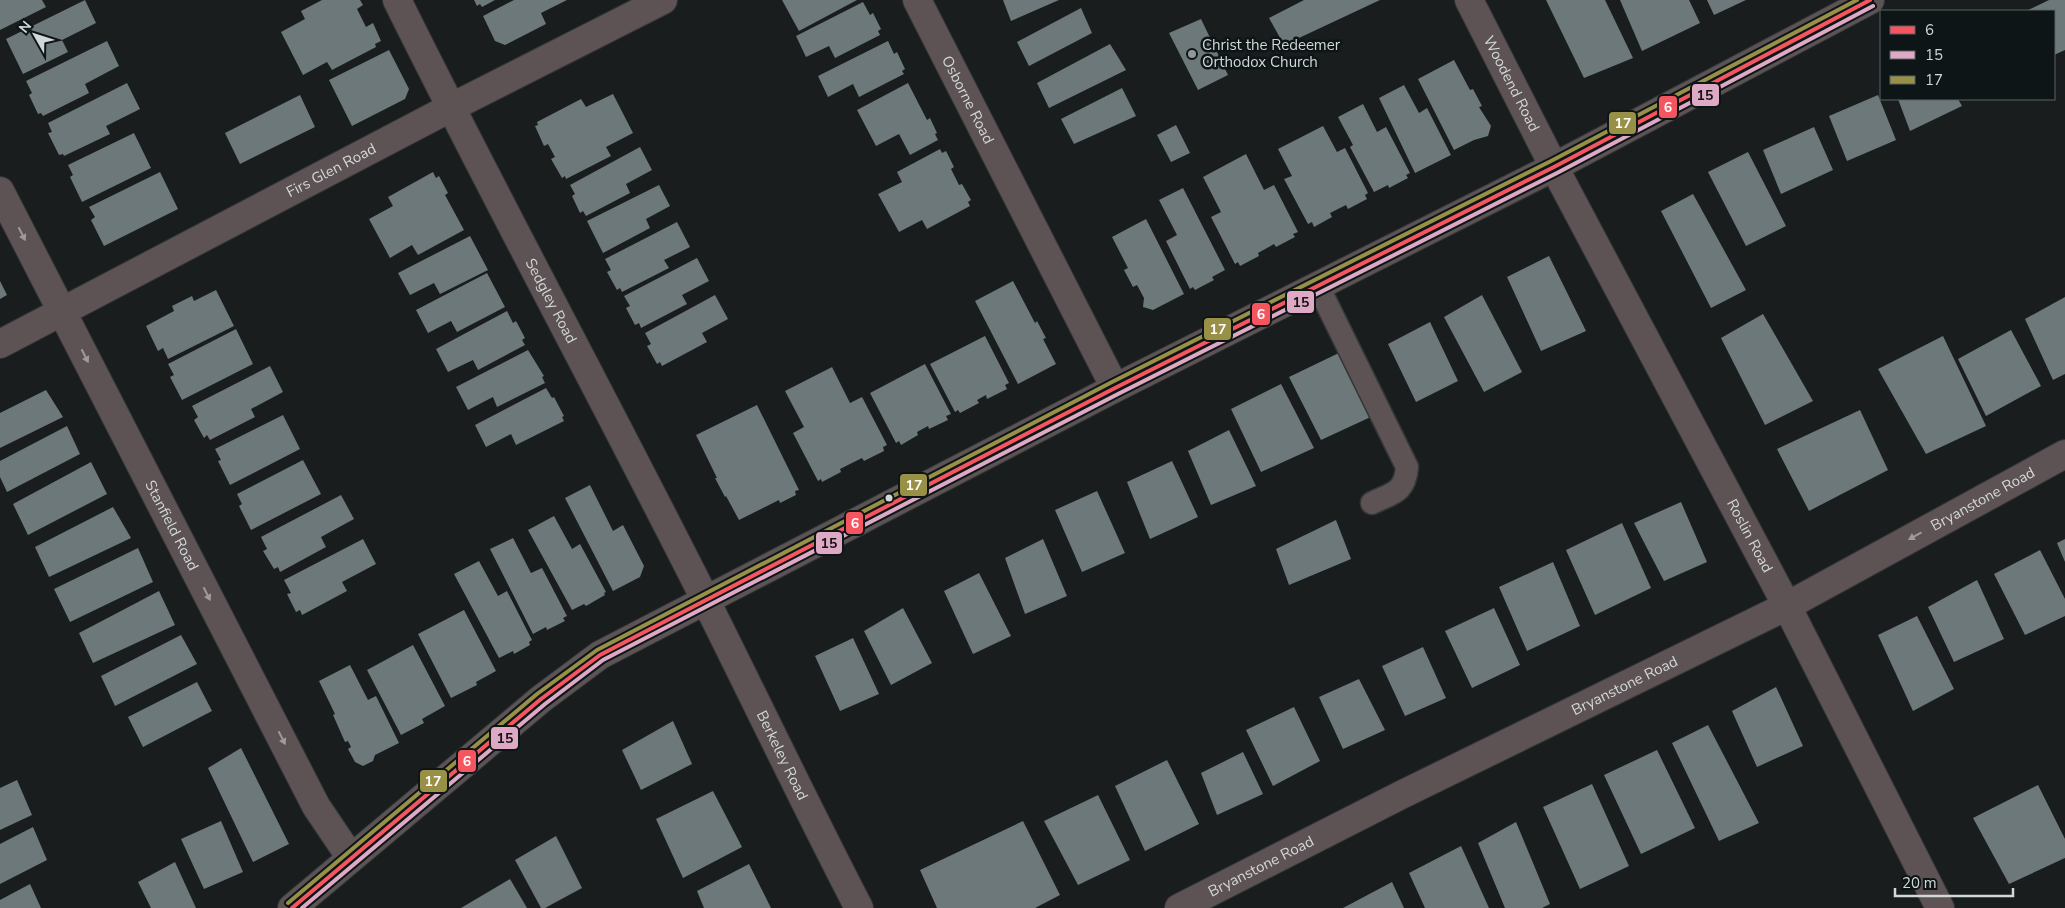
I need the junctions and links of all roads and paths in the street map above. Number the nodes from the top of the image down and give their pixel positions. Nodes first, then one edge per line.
1 (396, 0) edge
2 (664, 0) edge
3 (918, 0) edge
4 (1469, 0) edge
5 (1870, 0) edge
6 (450, 108) junction
7 (1554, 167) junction
8 (0, 191) edge
9 (1318, 286) junction
10 (62, 313) junction
11 (0, 344) edge
12 (1115, 388) junction
13 (2065, 454) edge
14 (1372, 504) dead end
15 (706, 600) junction
16 (1787, 606) junction
17 (351, 858) junction
18 (292, 908) edge
19 (859, 908) edge
20 (1178, 908) edge
21 (1940, 908) edge

1 - 6 street, Sedgley Road
2 - 6 street, Firs Glen Road
3 - 12 street, Osborne Road
4 - 7 street, Woodend Road
5 - 7 main road
6 - 10 street, Firs Glen Road
6 - 15 street, Sedgley Road
7 - 9 main road
7 - 16 street, Roslin Road
8 -> 10 street, Stanfield Road
9 - 12 main road
9 - 14 lane
10 - 11 street, Firs Glen Road
10 -> 17 street, Stanfield Road
12 - 15 main road
13 -> 16 street, Bryanstone Road
15 - 17 main road
15 - 19 street, Berkeley Road
16 - 20 street, Bryanstone Road
16 - 21 street, Roslin Road
17 - 18 main road

